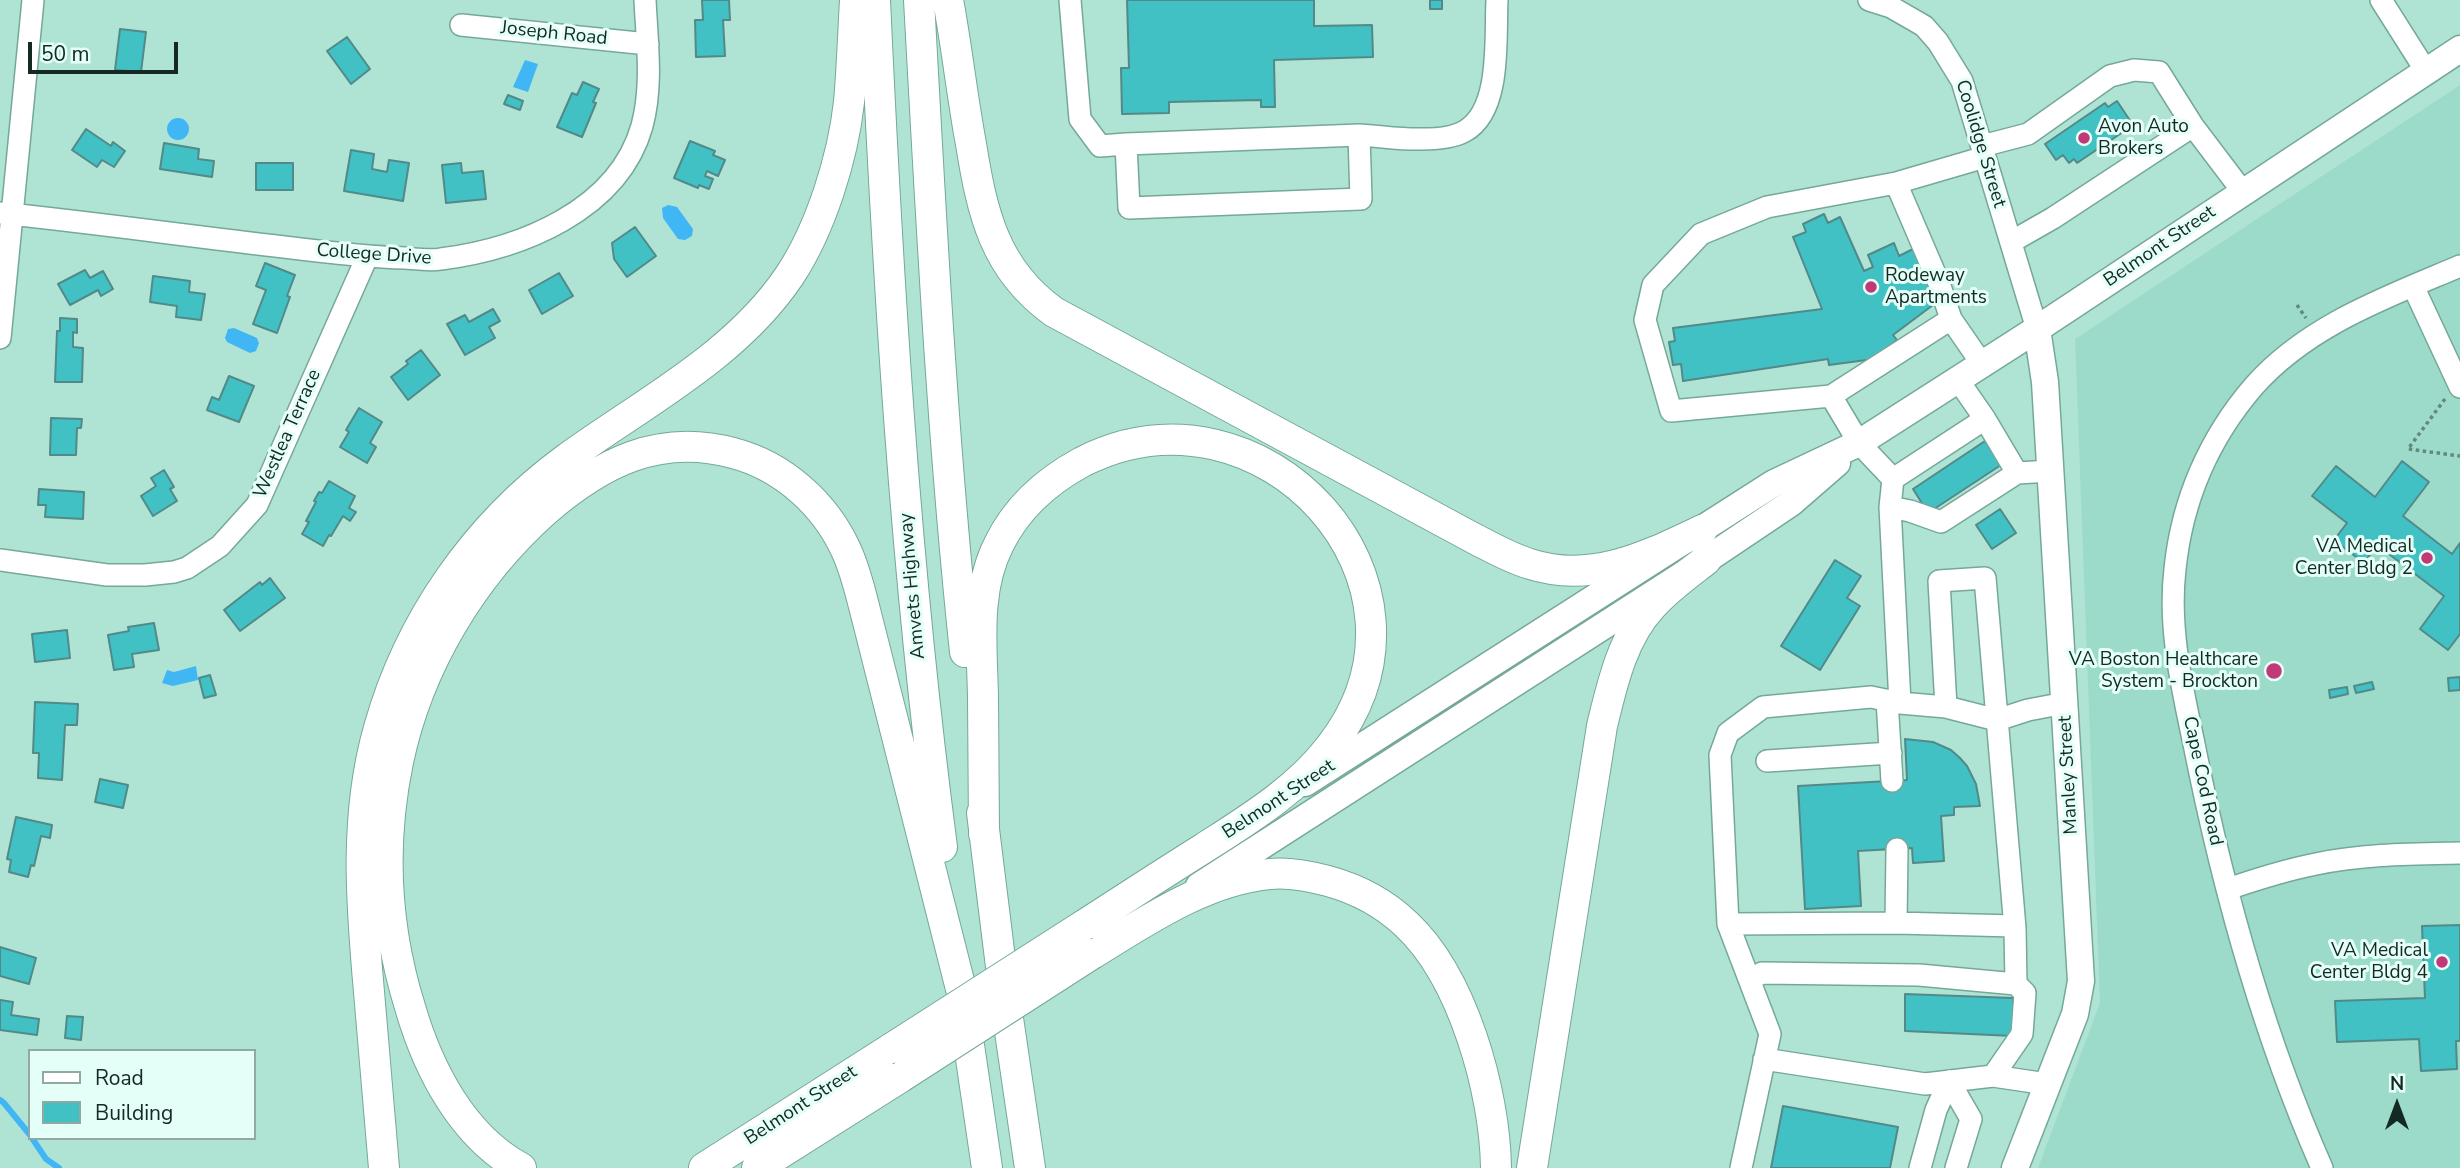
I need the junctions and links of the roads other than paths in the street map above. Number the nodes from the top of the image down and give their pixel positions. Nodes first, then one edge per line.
1 (33, 0) edge
2 (645, 0) edge
3 (855, 0) edge
4 (875, 0) edge
5 (919, 0) edge
6 (948, 0) edge
7 (1070, 0) edge
8 (1497, 0) edge
9 (1869, 0) edge
10 (2381, 0) edge
11 (1889, 4) edge
12 (461, 25) dead end
13 (648, 44) junction
14 (2460, 49) edge
15 (2426, 71) junction
16 (2193, 125) junction
17 (1359, 135) junction
18 (1126, 144) junction
19 (1983, 151) junction
20 (1896, 183) junction
21 (2243, 192) junction
22 (6, 213) edge
23 (2011, 242) junction
24 (366, 257) junction
25 (2460, 266) edge
26 (2413, 286) junction
27 (1951, 318) junction
28 (2037, 329) junction
29 (0, 338) edge
30 (1982, 364) junction
31 (1958, 380) junction
32 (2452, 393) edge
33 (1831, 396) junction
34 (1985, 419) junction
35 (1859, 443) junction
36 (2051, 471) junction
37 (2017, 473) junction
38 (1893, 479) junction
39 (1890, 507) junction
40 (1702, 530) junction
41 (0, 560) edge
42 (1706, 560) junction
43 (1894, 702) junction
44 (2065, 703) junction
45 (1946, 707) junction
46 (1997, 720) junction
47 (1891, 753) junction
48 (1767, 761) dead end
49 (1892, 781) dead end
50 (1259, 812) junction
51 (984, 834) junction
52 (1898, 849) dead end
53 (2460, 853) edge
54 (2228, 889) junction
55 (1896, 923) junction
56 (1728, 924) junction
57 (2015, 926) junction
58 (1132, 929) junction
59 (1751, 979) junction
60 (2016, 984) junction
61 (961, 989) junction
62 (1764, 1059) junction
63 (1014, 1065) junction
64 (1993, 1076) junction
65 (1949, 1082) junction
66 (2047, 1084) junction
67 (383, 1168) edge
68 (521, 1168) edge
69 (704, 1168) edge
70 (757, 1168) edge
71 (987, 1168) edge
72 (1030, 1168) edge
73 (1050, 1168) edge
74 (1496, 1168) edge
75 (1532, 1168) edge
76 (1741, 1168) edge
77 (1920, 1168) edge
78 (1956, 1168) edge
79 (2015, 1168) edge
80 (2322, 1168) edge

1 - 22 street
2 - 13 street, College Drive
3 - 67 highway
4 - 61 highway, Amvets Highway
5 - 51 highway
6 - 40 highway
7 - 18 street
8 - 17 street
9 - 11 street, Coolidge Street
10 - 15 street
11 - 19 street, Coolidge Street
12 - 13 street, Joseph Road
13 - 24 street, College Drive
14 - 15 main road, Belmont Street
15 - 21 main road, Belmont Street
16 - 19 street
16 - 21 street
16 - 23 street
17 - 18 street
17 - 18 street
19 - 20 street
19 - 23 street, Coolidge Street
20 - 27 street
20 - 33 street
21 - 28 main road, Belmont Street
22 - 24 street, College Drive
22 - 29 street
23 - 28 street, Coolidge Street
24 - 41 street, Westlea Terrace
25 - 26 street, Cape Cod Road
26 - 32 street
26 - 54 street, Cape Cod Road
27 - 30 street
27 - 33 street
28 - 30 main road, Belmont Street
28 - 36 main road, Manley Street
30 - 31 main road, Belmont Street
31 - 34 street
31 - 35 main road, Belmont Street
33 - 35 street
34 - 37 street
34 - 38 street
35 - 38 street
35 - 40 main road, Belmont Street
35 - 42 main road, Belmont Street
36 - 37 street
36 - 44 main road, Manley Street
37 - 39 street
38 - 39 street
39 - 43 street
40 - 50 main road, Belmont Street
42 - 58 main road, Belmont Street
42 - 75 highway
43 - 45 street
43 - 47 street
43 - 56 street
44 - 46 street
44 - 66 main road, Manley Street
45 - 46 street
45 - 46 street
46 - 57 street
47 - 48 street
47 - 49 street
50 - 51 highway
50 - 69 highway, Belmont Street, bridge
51 - 63 highway
52 - 55 street
53 - 54 street
54 - 80 street, Cape Cod Road
55 - 56 street
55 - 57 street
56 - 59 street
57 - 60 street
58 - 70 highway, Belmont Street, bridge
58 - 74 highway
59 - 60 street
59 - 62 street
60 - 64 street
61 - 68 highway
61 - 71 highway, Amvets Highway
62 - 65 street
62 - 76 street
63 - 72 highway
63 - 73 highway
64 - 65 street
64 - 66 street
65 - 77 street
65 - 78 street
66 - 79 main road, Manley Street

